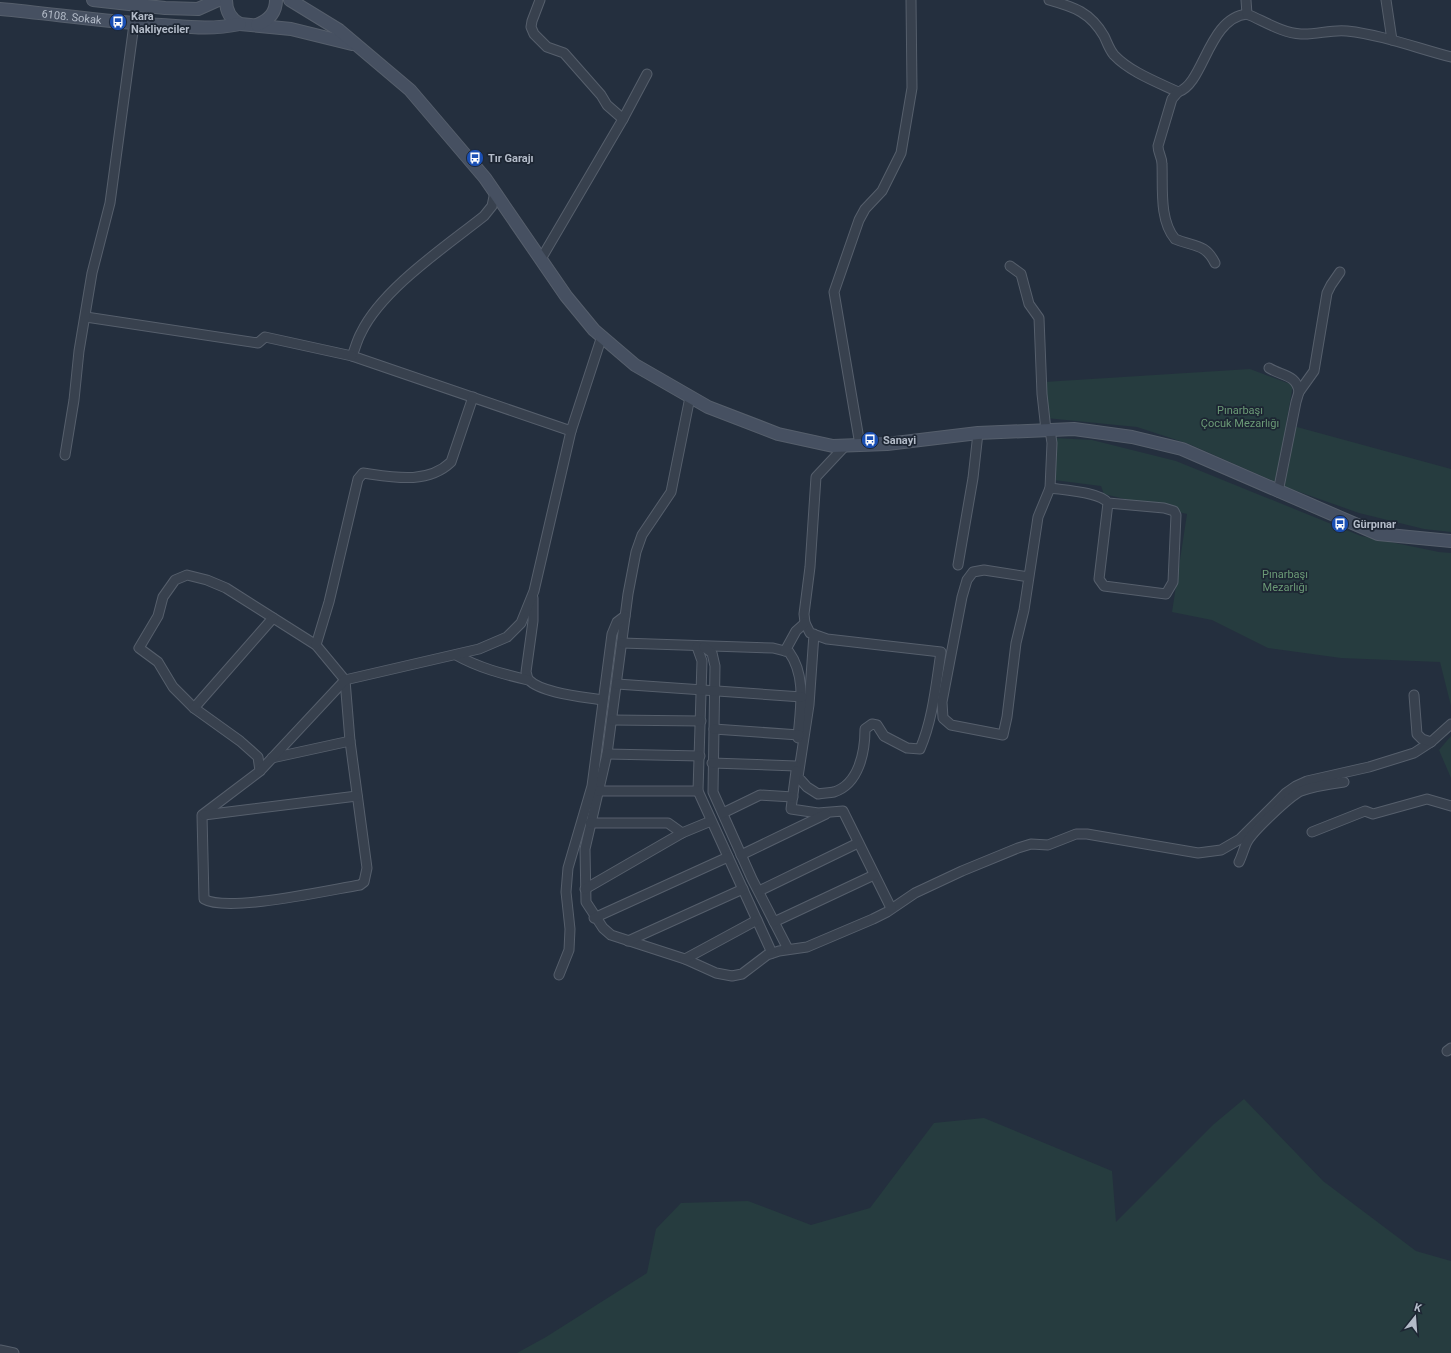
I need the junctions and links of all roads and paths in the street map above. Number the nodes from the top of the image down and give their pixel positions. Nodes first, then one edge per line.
1 (93, 0) edge
2 (218, 0) edge
3 (226, 0) edge
4 (276, 0) edge
5 (290, 0) edge
6 (540, 0) edge
7 (911, 0) edge
8 (1049, 0) edge
9 (1246, 0) edge
10 (1386, 0) edge
11 (0, 9) edge
12 (1247, 14) junction
13 (134, 24) junction
14 (240, 24) junction
15 (257, 25) junction
16 (1392, 40) junction
17 (357, 46) junction
18 (1451, 57) edge
19 (647, 74) dead end
20 (1178, 92) junction
21 (623, 119) junction
22 (495, 192) junction
23 (541, 259) junction
24 (1215, 263) dead end
25 (1010, 266) dead end
26 (1340, 272) dead end
27 (86, 317) junction
28 (602, 336) junction
29 (352, 356) junction
30 (1269, 368) dead end
31 (1299, 392) junction
32 (473, 397) junction
33 (690, 397) junction
34 (1048, 430) junction
35 (571, 431) junction
36 (978, 433) junction
37 (846, 445) junction
38 (860, 445) junction
39 (65, 455) dead end
40 (1050, 488) junction
41 (1278, 492) junction
42 (1108, 503) junction
43 (1451, 541) edge
44 (958, 565) dead end
45 (1029, 577) junction
46 (534, 590) junction
47 (625, 616) junction
48 (273, 618) junction
49 (805, 623) junction
50 (814, 634) junction
51 (622, 643) junction
52 (316, 645) junction
53 (701, 647) junction
54 (785, 651) junction
55 (456, 655) junction
56 (345, 680) junction
57 (528, 680) junction
58 (617, 684) junction
59 (702, 690) junction
60 (714, 690) junction
61 (1414, 695) dead end
62 (802, 697) junction
63 (602, 700) junction
64 (194, 708) junction
65 (612, 720) junction
66 (701, 721) junction
67 (1451, 724) edge
68 (714, 729) junction
69 (798, 735) junction
70 (350, 741) junction
71 (1431, 742) junction
72 (607, 754) junction
73 (700, 756) junction
74 (272, 758) junction
75 (712, 763) junction
76 (796, 766) junction
77 (260, 771) junction
78 (1344, 782) dead end
79 (598, 791) junction
80 (698, 791) junction
81 (357, 796) junction
82 (793, 797) junction
83 (1451, 806) edge
84 (831, 812) junction
85 (722, 814) junction
86 (202, 815) junction
87 (711, 821) junction
88 (590, 823) junction
89 (1312, 832) dead end
90 (682, 833) junction
91 (858, 843) junction
92 (741, 855) junction
93 (728, 857) junction
94 (1239, 862) dead end
95 (874, 875) junction
96 (585, 889) junction
97 (743, 889) junction
98 (758, 892) junction
99 (891, 908) junction
100 (594, 918) junction
101 (757, 920) junction
102 (774, 922) junction
103 (628, 941) junction
104 (788, 949) junction
105 (772, 953) junction
106 (685, 959) junction
107 (559, 976) dead end
108 (0, 1350) edge
109 (14, 1353) edge

1 - 2 main road, 6108. Sokak
3 - 14 main road
4 - 15 main road
5 - 17 main road
6 - 21 street
7 - 38 street
8 - 20 street
9 - 12 street
10 - 16 street
11 - 13 main road, 6108. Sokak
12 - 16 street
12 - 20 street
13 - 14 main road, 6108. Sokak
13 - 27 street
14 - 15 main road, 6108. Sokak
15 - 17 main road, 6108. Sokak
16 - 18 street
17 - 22 main road
19 - 21 street
20 - 24 street
21 - 23 street
22 - 23 main road
22 - 29 street
23 - 28 main road
25 - 34 street
26 - 31 street
27 - 29 street
27 - 39 street
28 - 33 main road
28 - 35 street
29 - 32 street
30 - 31 street
31 - 41 street
32 - 35 street
32 - 52 street
33 - 37 main road
33 - 47 street
34 - 36 main road
34 - 40 street
34 - 41 main road
35 - 46 street
36 - 38 main road
36 - 44 street
37 - 38 main road
37 - 49 street
40 - 42 street
40 - 45 street
41 - 43 main road
42 - 42 street
45 - 45 street
46 - 55 street
46 - 57 street
47 - 51 street
47 - 63 street
48 - 52 street
48 - 64 street
48 - 64 street
49 - 50 street
49 - 54 street
50 - 50 street
51 - 53 street
51 - 58 street
52 - 56 street
53 - 54 street
53 - 59 street
53 - 60 street
54 - 62 street
55 - 56 street
55 - 57 street
56 - 70 street
56 - 74 street
57 - 63 street
58 - 59 street
58 - 65 street
59 - 60 street
59 - 66 street
60 - 62 street
60 - 68 street
61 - 71 street
62 - 69 street
63 - 107 street
64 - 77 street
65 - 66 street
65 - 72 street
66 - 73 street
67 - 71 street
68 - 69 street
68 - 75 street
69 - 76 street
70 - 74 street
70 - 81 street
71 - 99 street
72 - 73 street
72 - 79 street
73 - 80 street
74 - 77 street
75 - 76 street
75 - 85 street
76 - 82 street
77 - 86 street
78 - 94 street
79 - 80 street
79 - 88 street
80 - 87 street
81 - 86 street
81 - 86 street
82 - 84 street
82 - 85 street
83 - 89 street
84 - 91 street
84 - 92 street
85 - 92 street
87 - 90 street
87 - 93 street
88 - 90 street
88 - 96 street
90 - 96 street
91 - 95 street
91 - 98 street
92 - 98 street
93 - 97 street
93 - 100 street
95 - 99 street
95 - 102 street
96 - 100 street
97 - 101 street
97 - 103 street
98 - 102 street
99 - 104 street
100 - 103 street
101 - 105 street
101 - 106 street
102 - 104 street
103 - 106 street
104 - 105 street
105 - 106 street
108 - 109 street

